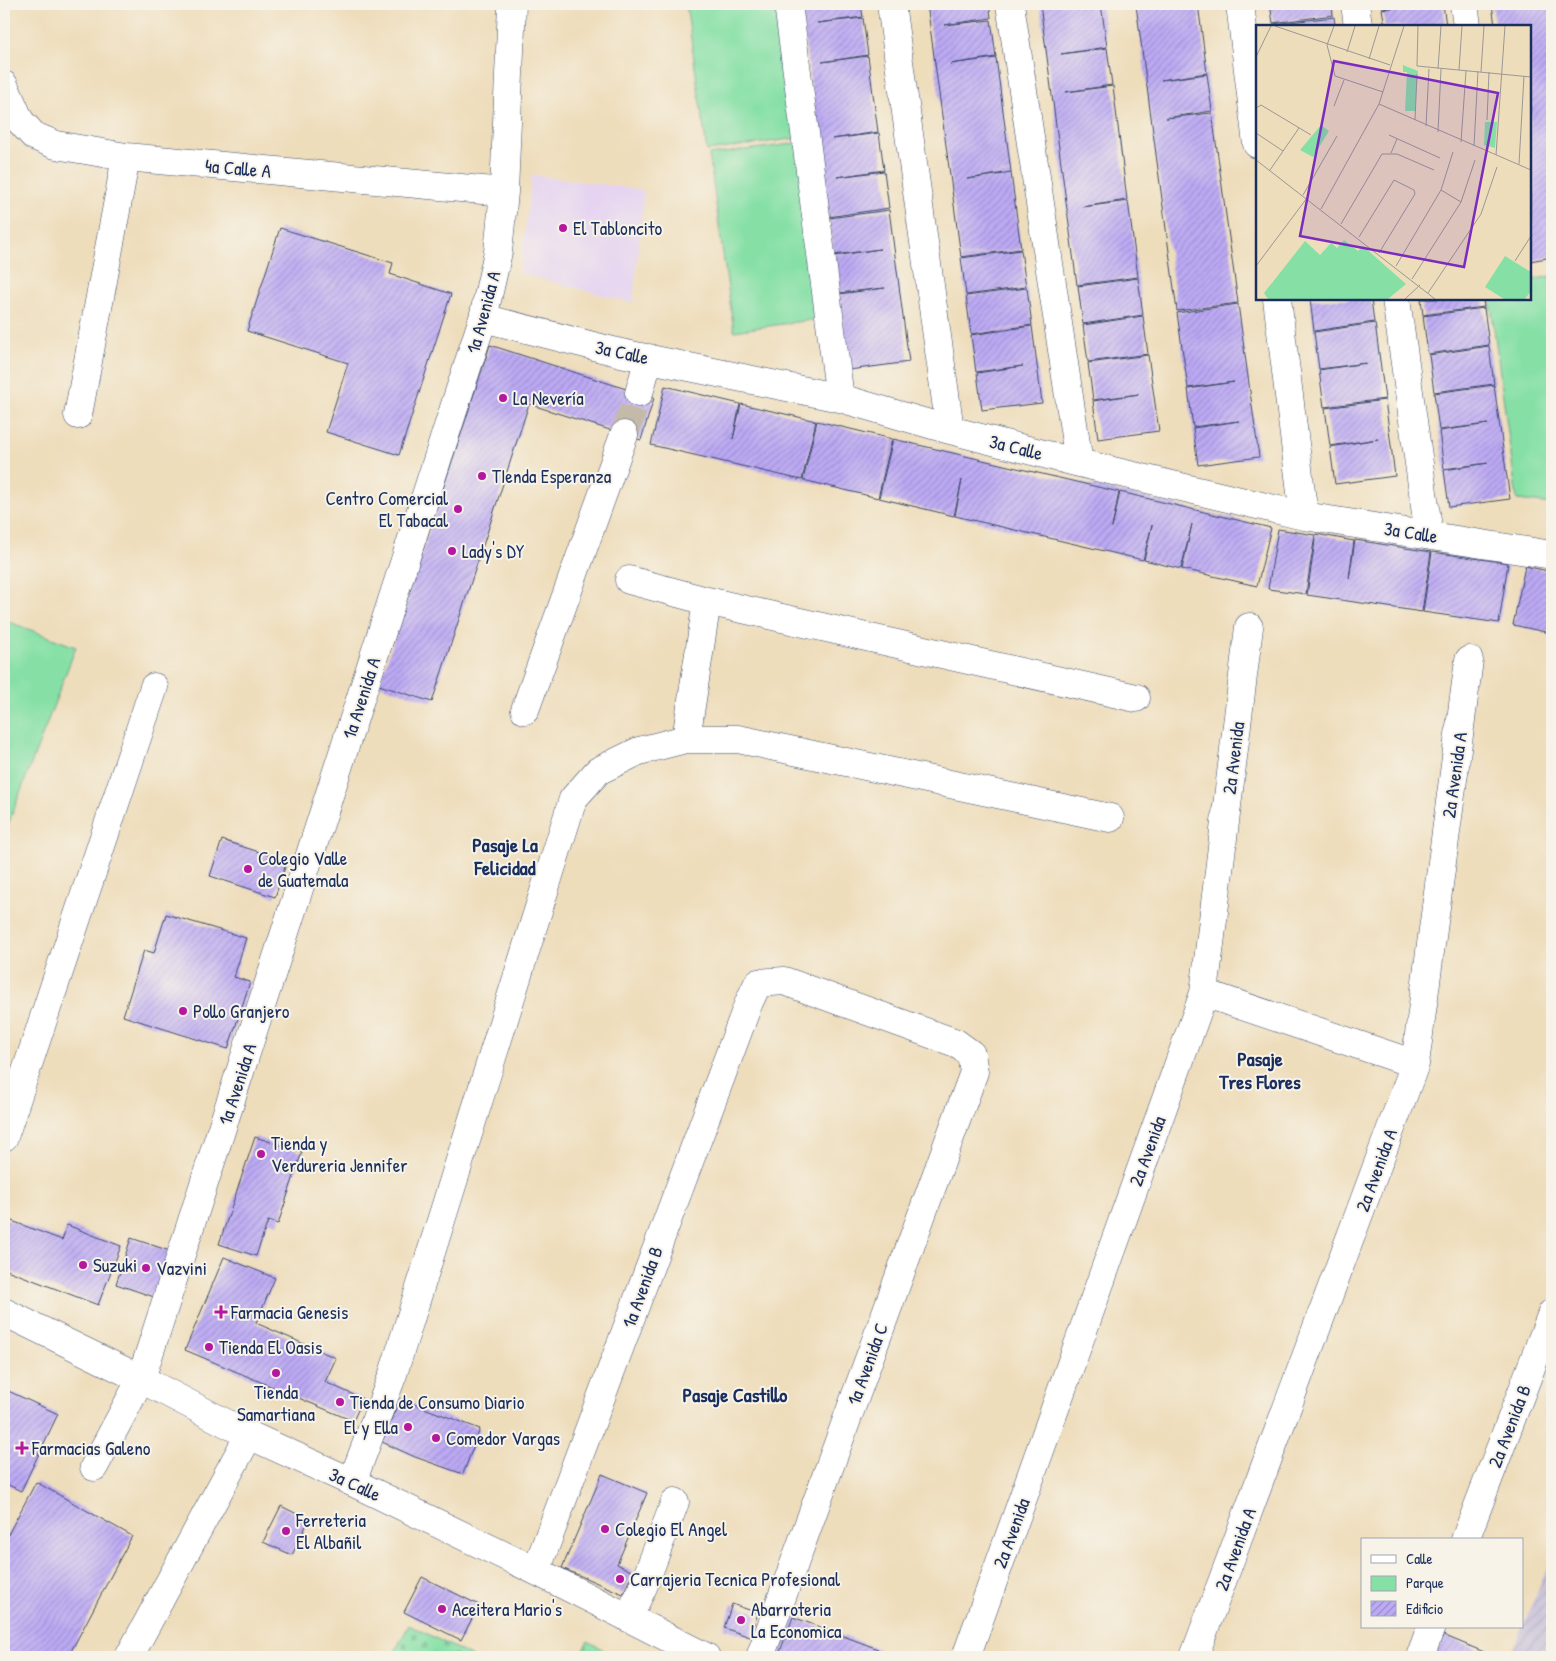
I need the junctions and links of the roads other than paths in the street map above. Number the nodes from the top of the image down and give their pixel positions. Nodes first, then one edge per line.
1 (512, 4) edge
2 (788, 4) edge
3 (891, 4) edge
4 (1010, 4) edge
5 (1240, 4) edge
6 (1355, 4) edge
7 (1464, 4) edge
8 (1358, 25) edge
9 (1467, 25) edge
10 (4, 84) edge
11 (1256, 136) edge
12 (126, 157) junction
13 (504, 192) junction
14 (1277, 300) edge
15 (1396, 300) edge
16 (483, 318) junction
17 (649, 358) junction
18 (639, 393) tunnel mouth
19 (840, 398) junction
20 (78, 415) dead end
21 (950, 430) junction
22 (624, 435) tunnel mouth
23 (1079, 463) junction
24 (1304, 516) junction
25 (1429, 535) junction
26 (1552, 555) edge
27 (629, 580) dead end
28 (707, 601) junction
29 (1249, 627) dead end
30 (1470, 660) dead end
31 (154, 687) dead end
32 (1136, 698) dead end
33 (525, 710) dead end
34 (686, 739) junction
35 (1110, 818) dead end
36 (1204, 993) junction
37 (1416, 1064) junction
38 (974, 1072) joint
39 (4, 1137) edge
40 (4, 1312) edge
41 (1552, 1313) edge
42 (141, 1379) junction
43 (249, 1435) junction
44 (94, 1467) dead end
45 (352, 1482) junction
46 (675, 1502) dead end
47 (1466, 1538) edge
48 (536, 1571) junction
49 (628, 1618) junction
50 (1431, 1628) edge
51 (129, 1657) edge
52 (706, 1657) edge
53 (760, 1657) edge
54 (966, 1657) edge
55 (1194, 1657) edge
56 (1420, 1657) edge

1 - 13 street, 1a Avenida A
2 - 19 street
3 - 21 street
4 - 23 street
5 - 11 street
6 - 8 street
7 - 9 street
10 - 12 street, 4a Calle A
12 - 13 street, 4a Calle A
12 - 20 street
13 - 16 street, 1a Avenida A
14 - 24 street
15 - 25 street
16 - 17 street, 3a Calle
16 - 42 street, 1a Avenida A
17 - 18 street
17 - 19 street, 3a Calle
19 - 21 street, 3a Calle
21 - 23 street, 3a Calle
22 - 33 street
23 - 24 street, 3a Calle
24 - 25 street, 3a Calle
25 - 26 street, 3a Calle
27 - 28 street
28 - 32 street
28 - 34 street
29 - 36 street, 2a Avenida
30 - 37 street, 2a Avenida A
31 - 39 street
34 - 35 street
34 - 45 street
36 - 37 street
36 - 54 street, 2a Avenida
37 - 55 street, 2a Avenida A
38 - 48 street, 1a Avenida B
38 - 53 street, 1a Avenida C
40 - 42 street, 3a Calle
41 - 47 street, 2a Avenida B
42 - 43 street, 3a Calle
42 - 44 street, 1a Avenida A
43 - 45 street, 3a Calle
43 - 51 street
45 - 48 street, 3a Calle
46 - 49 street
48 - 49 street, 3a Calle
49 - 52 street, 3a Calle
50 - 56 street

